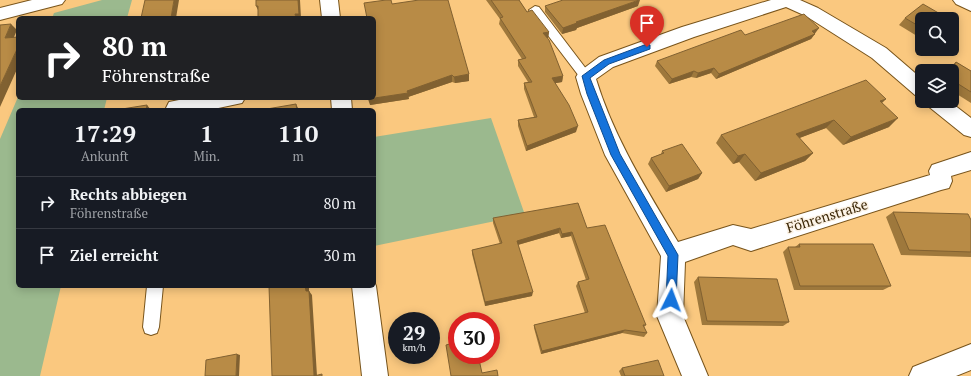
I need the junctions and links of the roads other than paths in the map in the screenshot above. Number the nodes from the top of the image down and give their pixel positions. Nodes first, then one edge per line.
1 (56, 0) edge
2 (329, 0) edge
3 (786, 0) edge
4 (962, 0) edge
5 (971, 5) edge
6 (535, 10) dead end
7 (0, 14) edge
8 (331, 16) edge
9 (586, 76) junction
10 (915, 84) edge
11 (224, 100) edge
12 (181, 108) edge
13 (945, 108) edge
14 (971, 129) edge
15 (971, 161) edge
16 (673, 255) junction
17 (155, 288) edge
18 (364, 288) edge
19 (151, 327) dead end
20 (971, 357) edge
21 (375, 376) edge
22 (695, 376) edge
23 (922, 376) edge

1 - 7 street
2 - 8 street
3 - 9 street
3 - 10 street
4 - 5 street
6 - 9 lane
9 - 16 street
11 - 12 street
13 - 14 street
15 - 16 street, Föhrenstraße
16 - 22 street
17 - 19 lane
18 - 21 street
20 - 23 street

